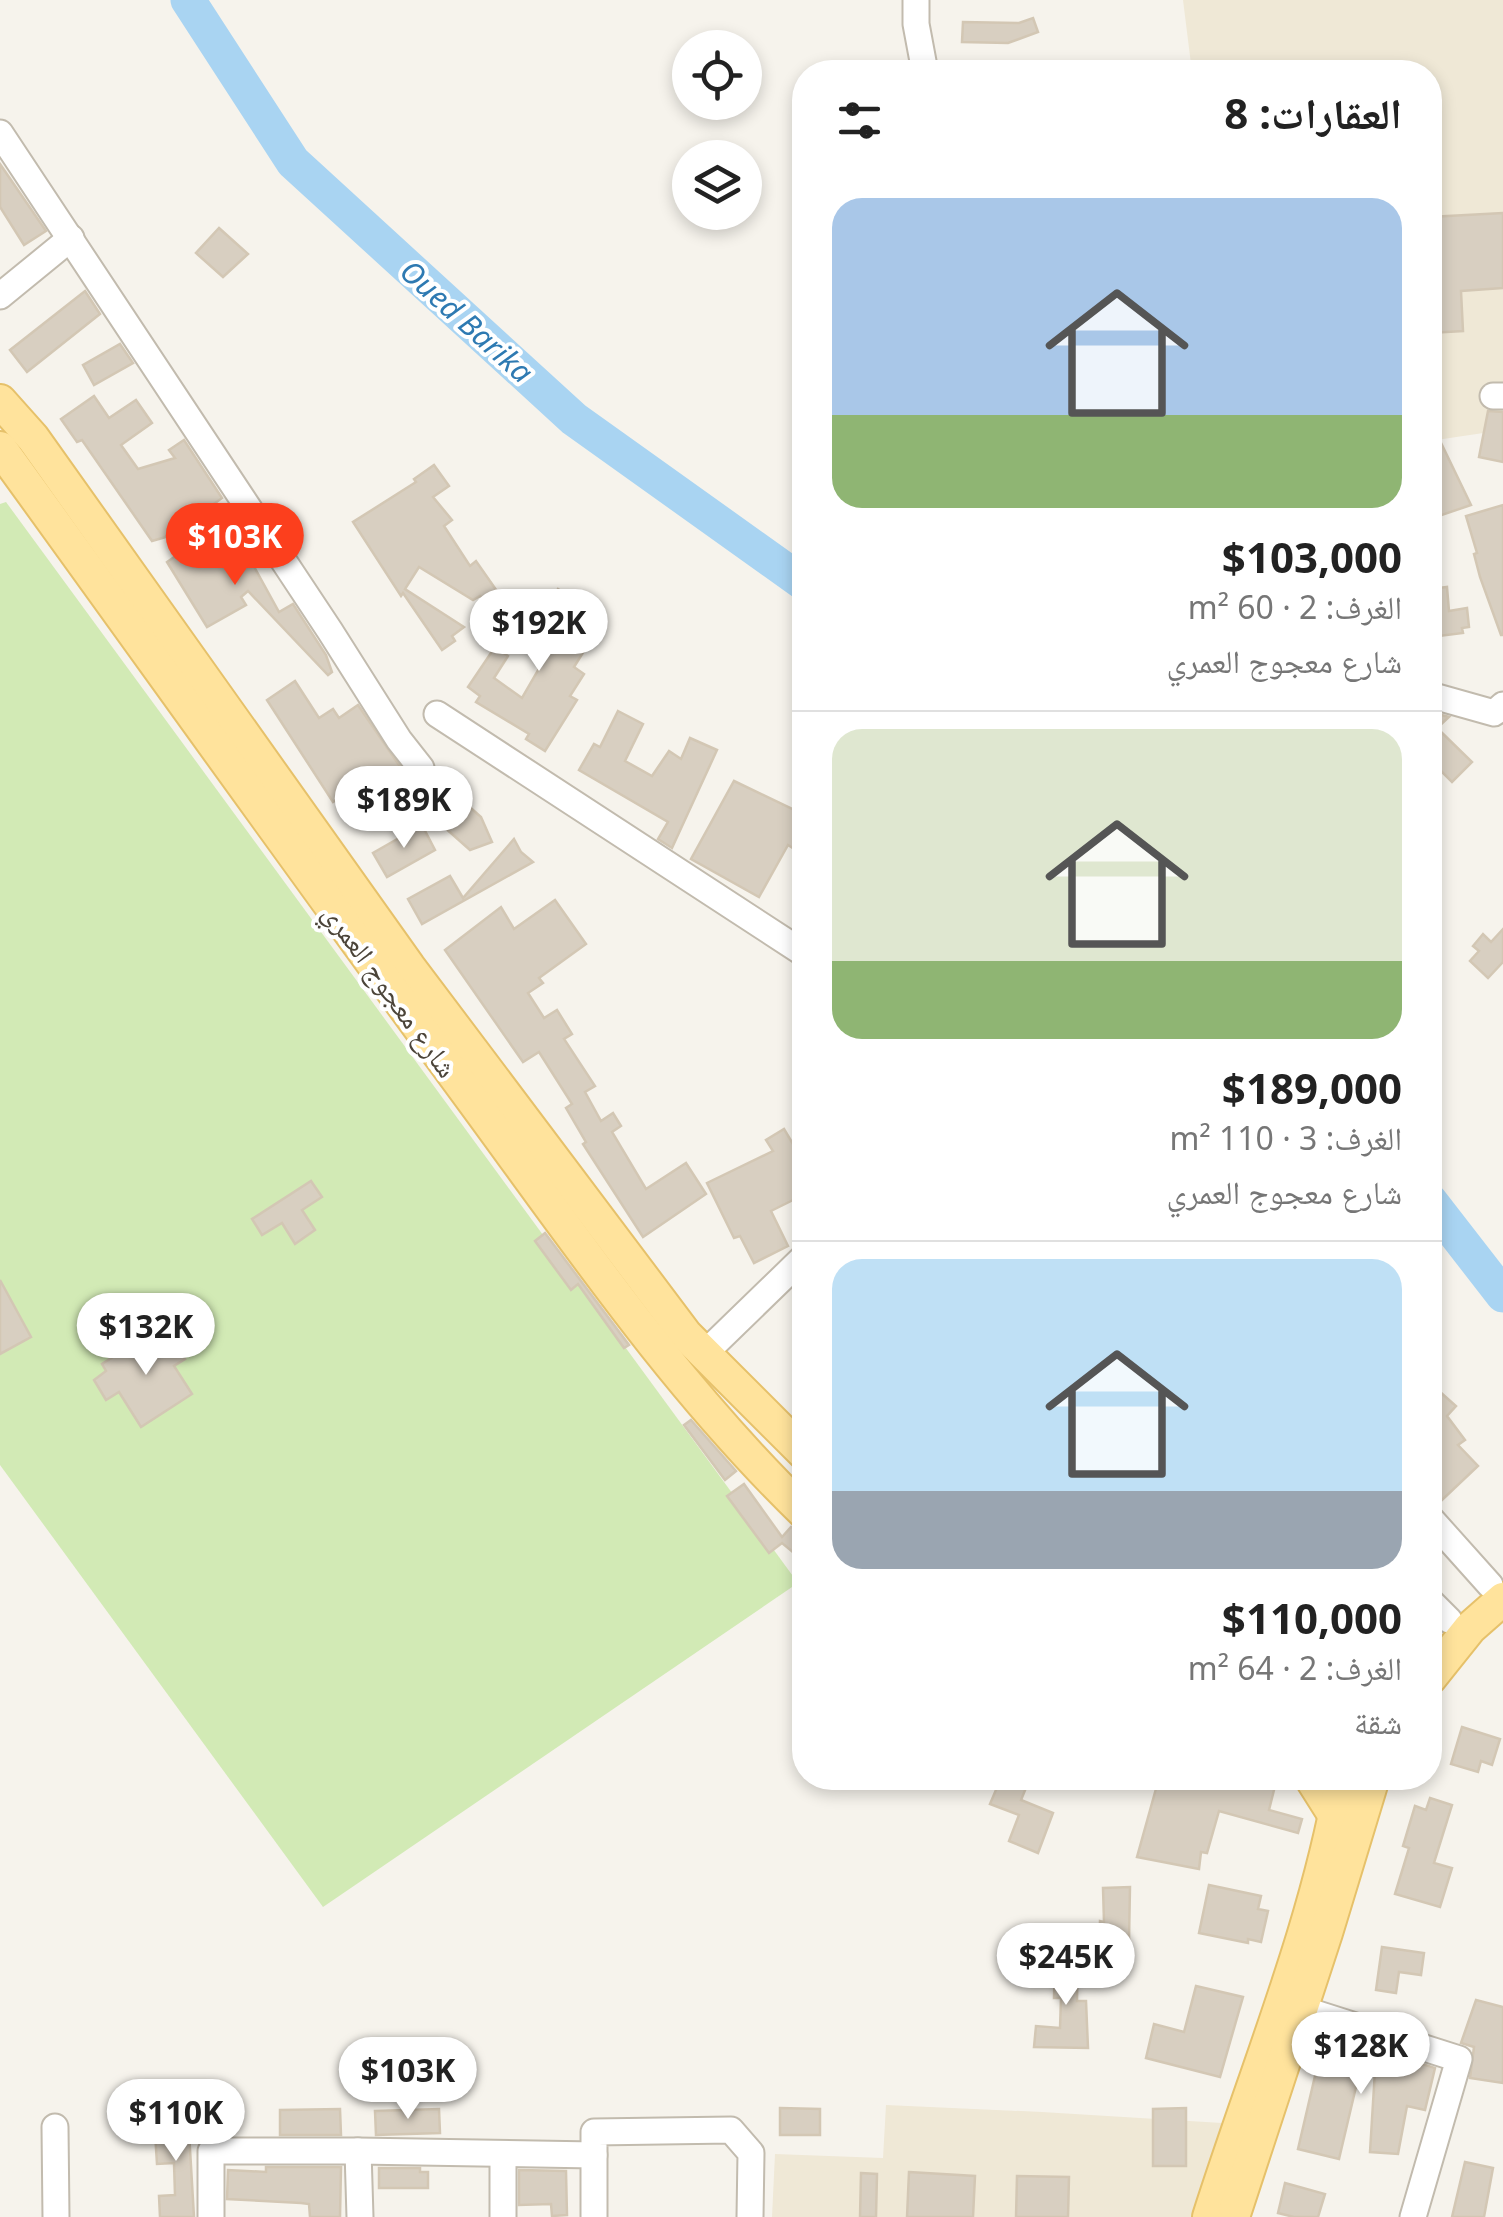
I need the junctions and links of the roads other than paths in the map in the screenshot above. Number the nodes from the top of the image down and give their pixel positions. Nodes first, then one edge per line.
1 (916, 0) edge
2 (922, 60) edge
3 (0, 133) edge
4 (71, 238) junction
5 (0, 296) edge
6 (0, 401) edge
7 (0, 448) edge
8 (1442, 698) edge
9 (1503, 704) edge
10 (437, 714) dead end
11 (421, 768) dead end
12 (792, 946) edge
13 (792, 1269) edge
14 (705, 1353) junction
15 (792, 1441) edge
16 (792, 1499) edge
17 (1442, 1530) edge
18 (1499, 1586) edge
19 (1442, 1618) edge
20 (1442, 1663) edge
21 (1319, 1790) edge
22 (1340, 1790) edge
23 (1369, 1790) edge
24 (1336, 1816) junction
25 (1302, 2009) junction
26 (55, 2128) dead end
27 (358, 2151) junction
28 (503, 2154) junction
29 (594, 2155) junction
30 (56, 2217) edge
31 (211, 2217) edge
32 (360, 2217) edge
33 (503, 2217) edge
34 (594, 2217) edge
35 (750, 2217) edge
36 (1209, 2217) edge
37 (1233, 2217) edge
38 (1413, 2217) edge

1 - 2 street
3 - 4 street
4 - 5 street
4 - 11 street
6 - 14 main road, شارع معجوج العمري
7 - 16 main road, شارع معجوج العمري
8 - 9 street
10 - 12 street
13 - 14 street
14 - 15 main road, شارع معجوج العمري
17 - 18 street
18 - 19 main road
18 - 20 main road
21 - 24 main road
22 - 24 main road
23 - 25 main road
24 - 36 main road
25 - 37 main road
25 - 38 street
26 - 30 street
27 - 28 street
27 - 31 street
27 - 32 street
28 - 29 street
28 - 33 street
29 - 34 street
29 - 35 street

